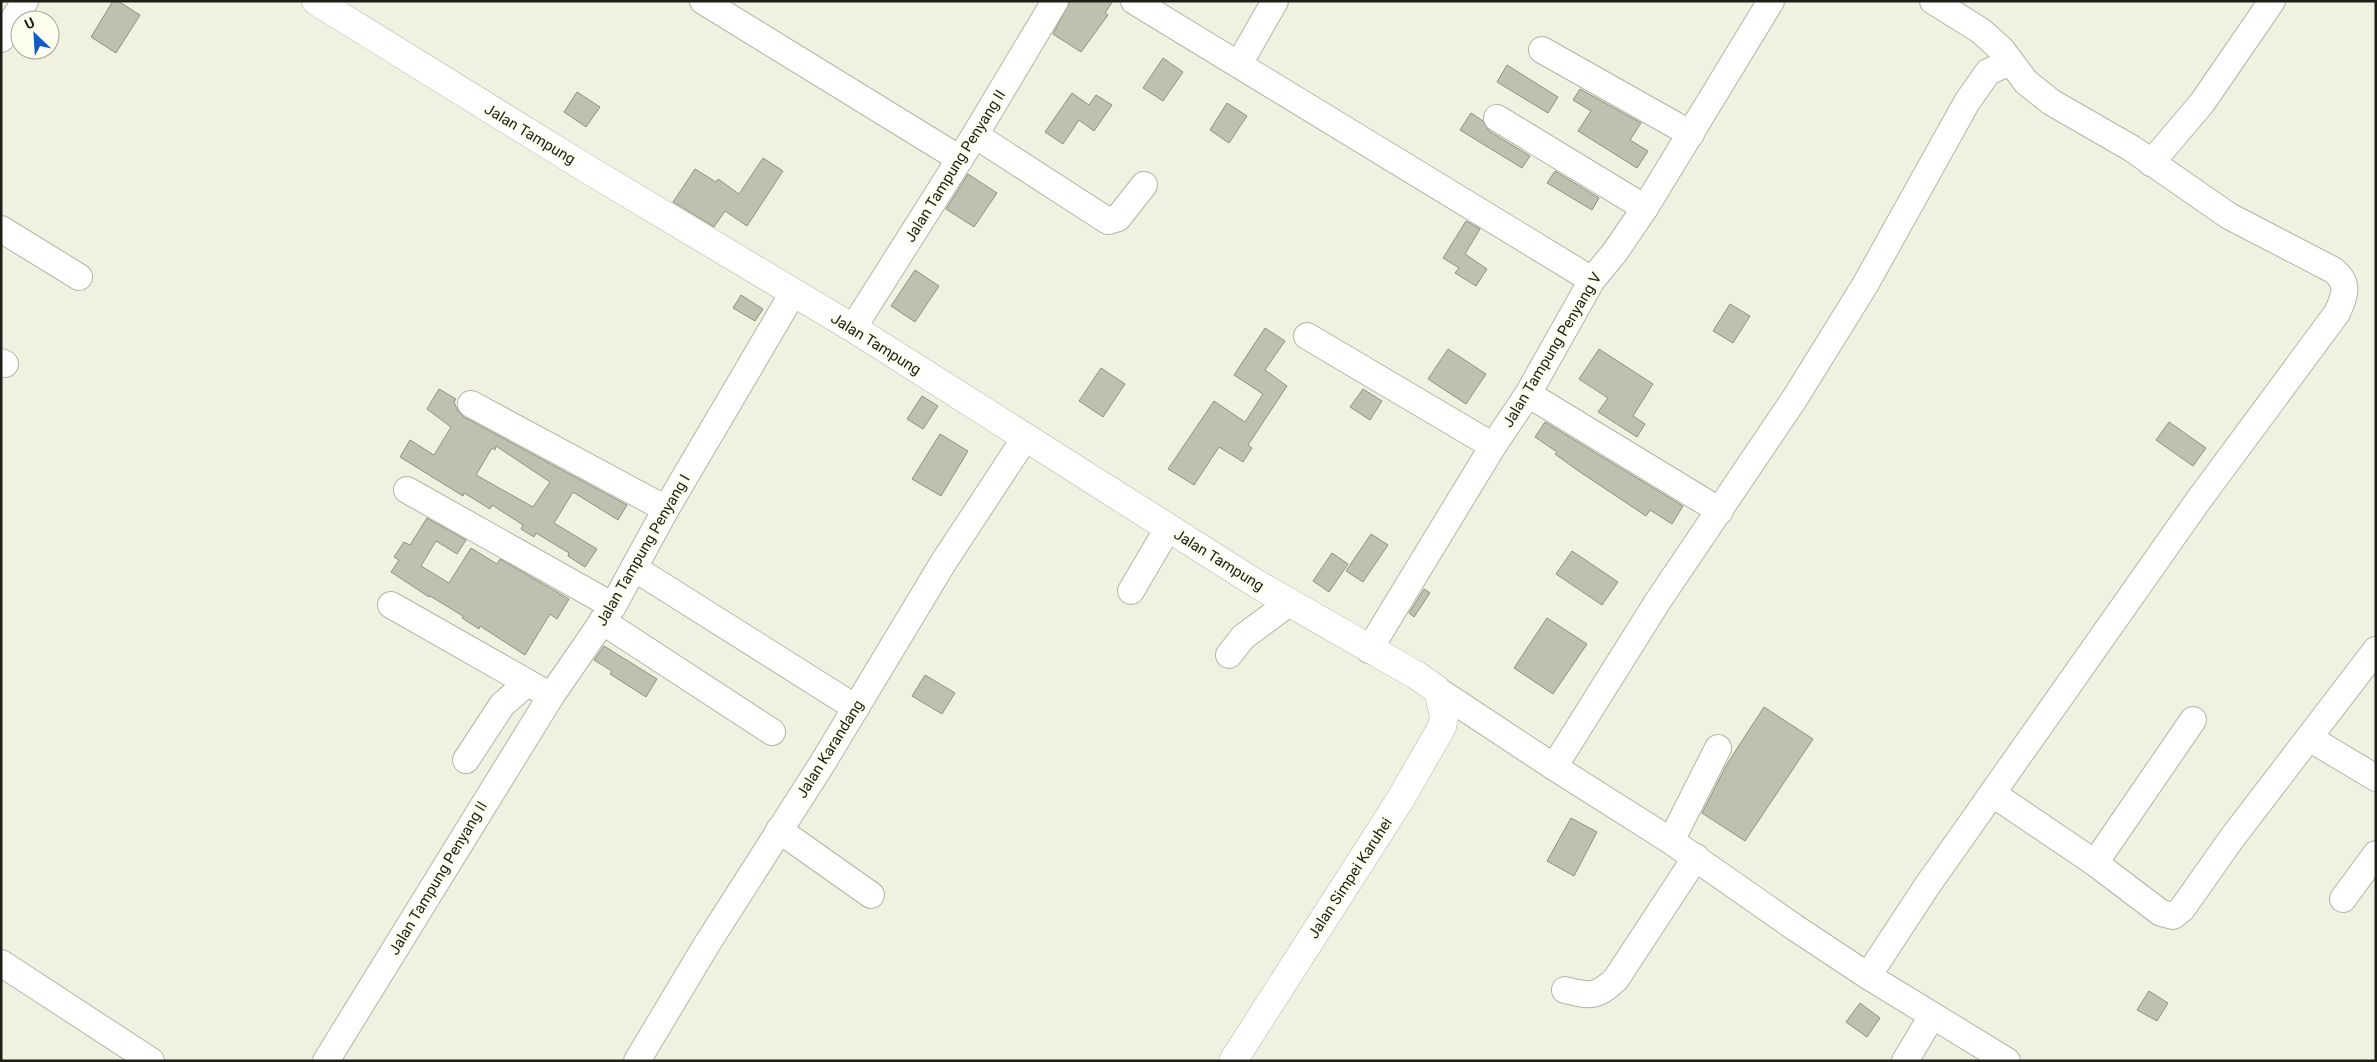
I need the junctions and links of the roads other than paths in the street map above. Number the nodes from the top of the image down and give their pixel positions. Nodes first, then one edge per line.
1 (25, 1) edge
2 (316, 1) edge
3 (703, 1) edge
4 (1055, 1) edge
5 (1134, 1) edge
6 (1276, 1) edge
7 (1771, 1) edge
8 (1933, 1) edge
9 (2272, 1) edge
10 (1, 39) edge
11 (1542, 50) dead end
12 (2010, 62) junction
13 (1239, 64) junction
14 (1497, 118) dead end
15 (1691, 134) junction
16 (975, 135) junction
17 (960, 159) junction
18 (2152, 163) junction
19 (1144, 185) dead end
20 (1644, 208) junction
21 (1, 229) edge
22 (79, 277) dead end
23 (1592, 280) junction
24 (793, 294) junction
25 (853, 328) junction
26 (1307, 336) dead end
27 (1528, 394) junction
28 (471, 404) dead end
29 (1025, 438) junction
30 (1493, 446) junction
31 (407, 490) dead end
32 (666, 510) junction
33 (1720, 511) junction
34 (1168, 528) junction
35 (634, 568) junction
36 (1131, 591) dead end
37 (1290, 604) junction
38 (391, 605) dead end
39 (608, 613) junction
40 (1369, 650) junction
41 (2376, 650) edge
42 (1229, 655) dead end
43 (527, 683) junction
44 (1436, 689) junction
45 (550, 696) junction
46 (856, 708) junction
47 (2194, 720) dead end
48 (772, 732) dead end
49 (2309, 738) junction
50 (1718, 748) dead end
51 (466, 760) dead end
52 (1554, 768) junction
53 (2376, 778) edge
54 (1993, 794) junction
55 (779, 830) junction
56 (1671, 841) junction
57 (2376, 854) edge
58 (1696, 857) junction
59 (2095, 863) junction
60 (871, 895) dead end
61 (2343, 899) dead end
62 (1, 964) edge
63 (1868, 976) junction
64 (1565, 990) dead end
65 (1932, 1016) junction
66 (1235, 1060) edge
67 (151, 1061) edge
68 (326, 1061) edge
69 (637, 1061) edge
70 (1905, 1061) edge
71 (2007, 1061) edge

1 - 10 street
2 - 24 main road, Jalan Tampung
3 - 17 street
4 - 16 street, Jalan Tampung Penyang II
5 - 13 street
6 - 13 street
7 - 15 street, Jalan Tampung Penyang V
8 - 12 street
9 - 18 street
11 - 15 street
12 - 18 street
12 - 33 street
13 - 23 street
14 - 20 street
15 - 20 street, Jalan Tampung Penyang V
16 - 17 street, Jalan Tampung Penyang II
16 - 19 street
17 - 25 street, Jalan Tampung Penyang II
18 - 54 street
20 - 23 street, Jalan Tampung Penyang V
21 - 22 street
23 - 27 street, Jalan Tampung Penyang V
24 - 25 main road, Jalan Tampung
24 - 32 street, Jalan Tampung Penyang I
25 - 29 main road, Jalan Tampung
26 - 30 street
27 - 30 street, Jalan Tampung Penyang V
27 - 33 street
28 - 32 street
29 - 34 main road, Jalan Tampung
29 - 46 street, Jalan Karandang
30 - 40 street, Jalan Tampung Penyang V
31 - 39 street
32 - 35 street, Jalan Tampung Penyang I
33 - 52 street
34 - 36 street
34 - 37 main road, Jalan Tampung
35 - 39 street, Jalan Tampung Penyang I
35 - 46 street
37 - 40 main road, Jalan Tampung
37 - 42 street
38 - 43 street
39 - 45 street, Jalan Tampung Penyang I
39 - 48 street
40 - 44 main road, Jalan Tampung
41 - 49 street
43 - 45 street
43 - 51 street
44 - 52 street
44 - 66 main road, Jalan Simpei Karuhei
45 - 68 street, Jalan Tampung Penyang II
46 - 55 street, Jalan Karandang
47 - 59 street
49 - 53 street
49 - 59 street
50 - 56 street
52 - 56 street
54 - 59 street
54 - 63 street
55 - 60 street
55 - 69 street, Jalan Karandang
56 - 58 street
57 - 61 street
58 - 63 street
58 - 64 street
62 - 67 street
63 - 65 street
65 - 70 street
65 - 71 street

